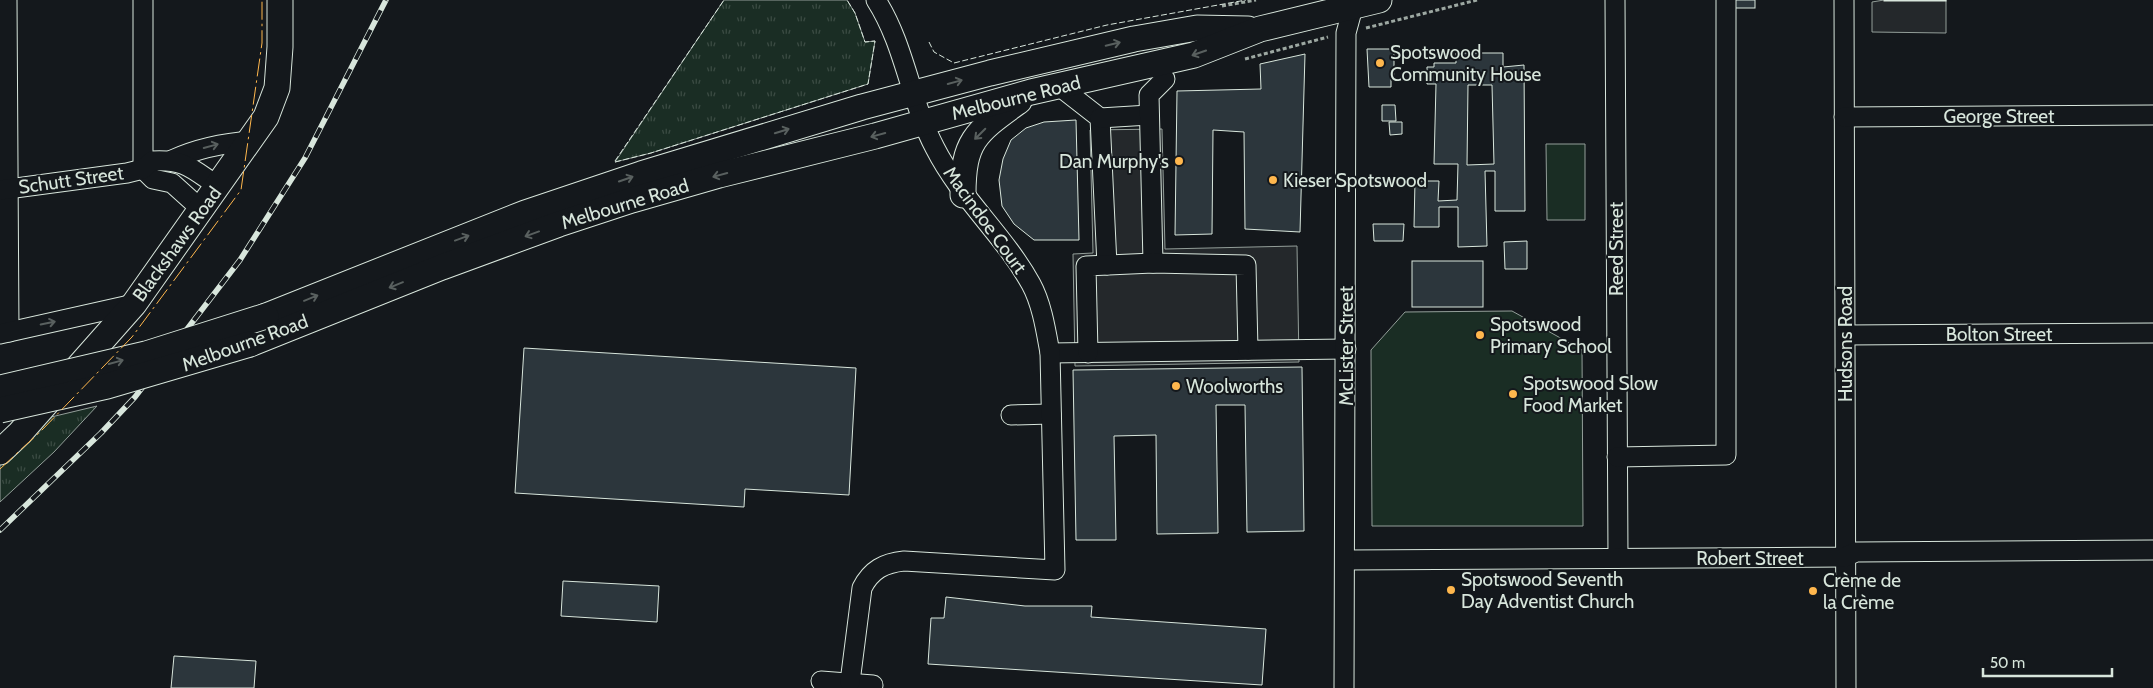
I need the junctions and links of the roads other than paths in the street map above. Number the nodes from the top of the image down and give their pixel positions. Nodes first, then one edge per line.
1 (7, 0) edge
2 (143, 0) edge
3 (280, 0) edge
4 (876, 0) edge
5 (1379, 0) edge
6 (1615, 0) edge
7 (1726, 0) edge
8 (1844, 0) edge
9 (1354, 3) edge
10 (1260, 29) junction
11 (1165, 79) dead end
12 (1060, 86) junction
13 (1031, 92) junction
14 (914, 93) junction
15 (1149, 115) junction
16 (2153, 115) edge
17 (1844, 117) junction
18 (1100, 118) junction
19 (924, 121) junction
20 (252, 141) junction
21 (172, 160) junction
22 (142, 170) junction
23 (219, 187) junction
24 (4, 190) edge
25 (963, 195) junction
26 (202, 210) junction
27 (1153, 263) junction
28 (1107, 265) junction
29 (134, 304) junction
30 (4, 333) edge
31 (2153, 333) edge
32 (1846, 334) junction
33 (1346, 349) junction
34 (1248, 350) junction
35 (1050, 353) junction
36 (1088, 353) junction
37 (0, 388) edge
38 (0, 410) edge
39 (1051, 414) junction
40 (1010, 415) dead end
41 (0, 452) edge
42 (1618, 457) junction
43 (2153, 550) edge
44 (1618, 558) junction
45 (1845, 558) junction
46 (1346, 560) junction
47 (821, 681) dead end
48 (850, 682) junction
49 (873, 685) dead end
50 (1344, 688) edge
51 (1846, 688) edge

1 - 24 street
2 - 22 street
3 - 20 main road, Blackshaws Road
4 - 14 street, Macindoe Court
5 - 9 main road, Melbourne Road
6 - 42 street, Reed Street
7 - 42 street
8 - 17 street, Hudsons Road
9 - 10 main road, Melbourne Road
9 - 33 street, McLister Street
10 -> 12 main road, Melbourne Road
14 -> 10 main road, Melbourne Road
11 - 15 street
12 - 13 main road, Melbourne Road
12 - 18 street
13 - 19 main road, Melbourne Road
13 -> 25 main road
14 - 19 street, Macindoe Court
37 -> 14 main road, Melbourne Road, bridge
15 - 18 street
15 - 27 street
16 - 17 street, George Street
17 - 32 street, Hudsons Road
18 - 28 street
19 - 25 street, Macindoe Court
19 -> 38 main road, Melbourne Road, bridge
21 -> 20 street, Schutt Street
20 - 23 main road, Blackshaws Road
21 - 22 street, Schutt Street
21 - 23 street
22 - 24 street, Schutt Street
22 - 26 street, Schutt Street
23 - 26 main road, Blackshaws Road
24 - 30 street
25 - 35 street, Macindoe Court
26 - 29 main road, Blackshaws Road
27 - 28 street
27 - 34 street
28 - 36 street
30 -> 29 street
29 - 41 main road, Blackshaws Road
31 - 32 street, Bolton Street
32 - 45 street, Hudsons Road
33 - 34 street
33 - 46 street, McLister Street
34 - 36 street
35 - 36 street
35 - 39 street, Macindoe Court
39 - 40 street
39 - 48 street, Macindoe Court
42 - 44 street, Reed Street
43 - 45 street, Robert Street
44 - 45 street, Robert Street
44 - 46 street, Robert Street
45 - 51 street, Hudsons Road
46 - 50 street, McLister Street
47 - 48 street
48 - 49 street

